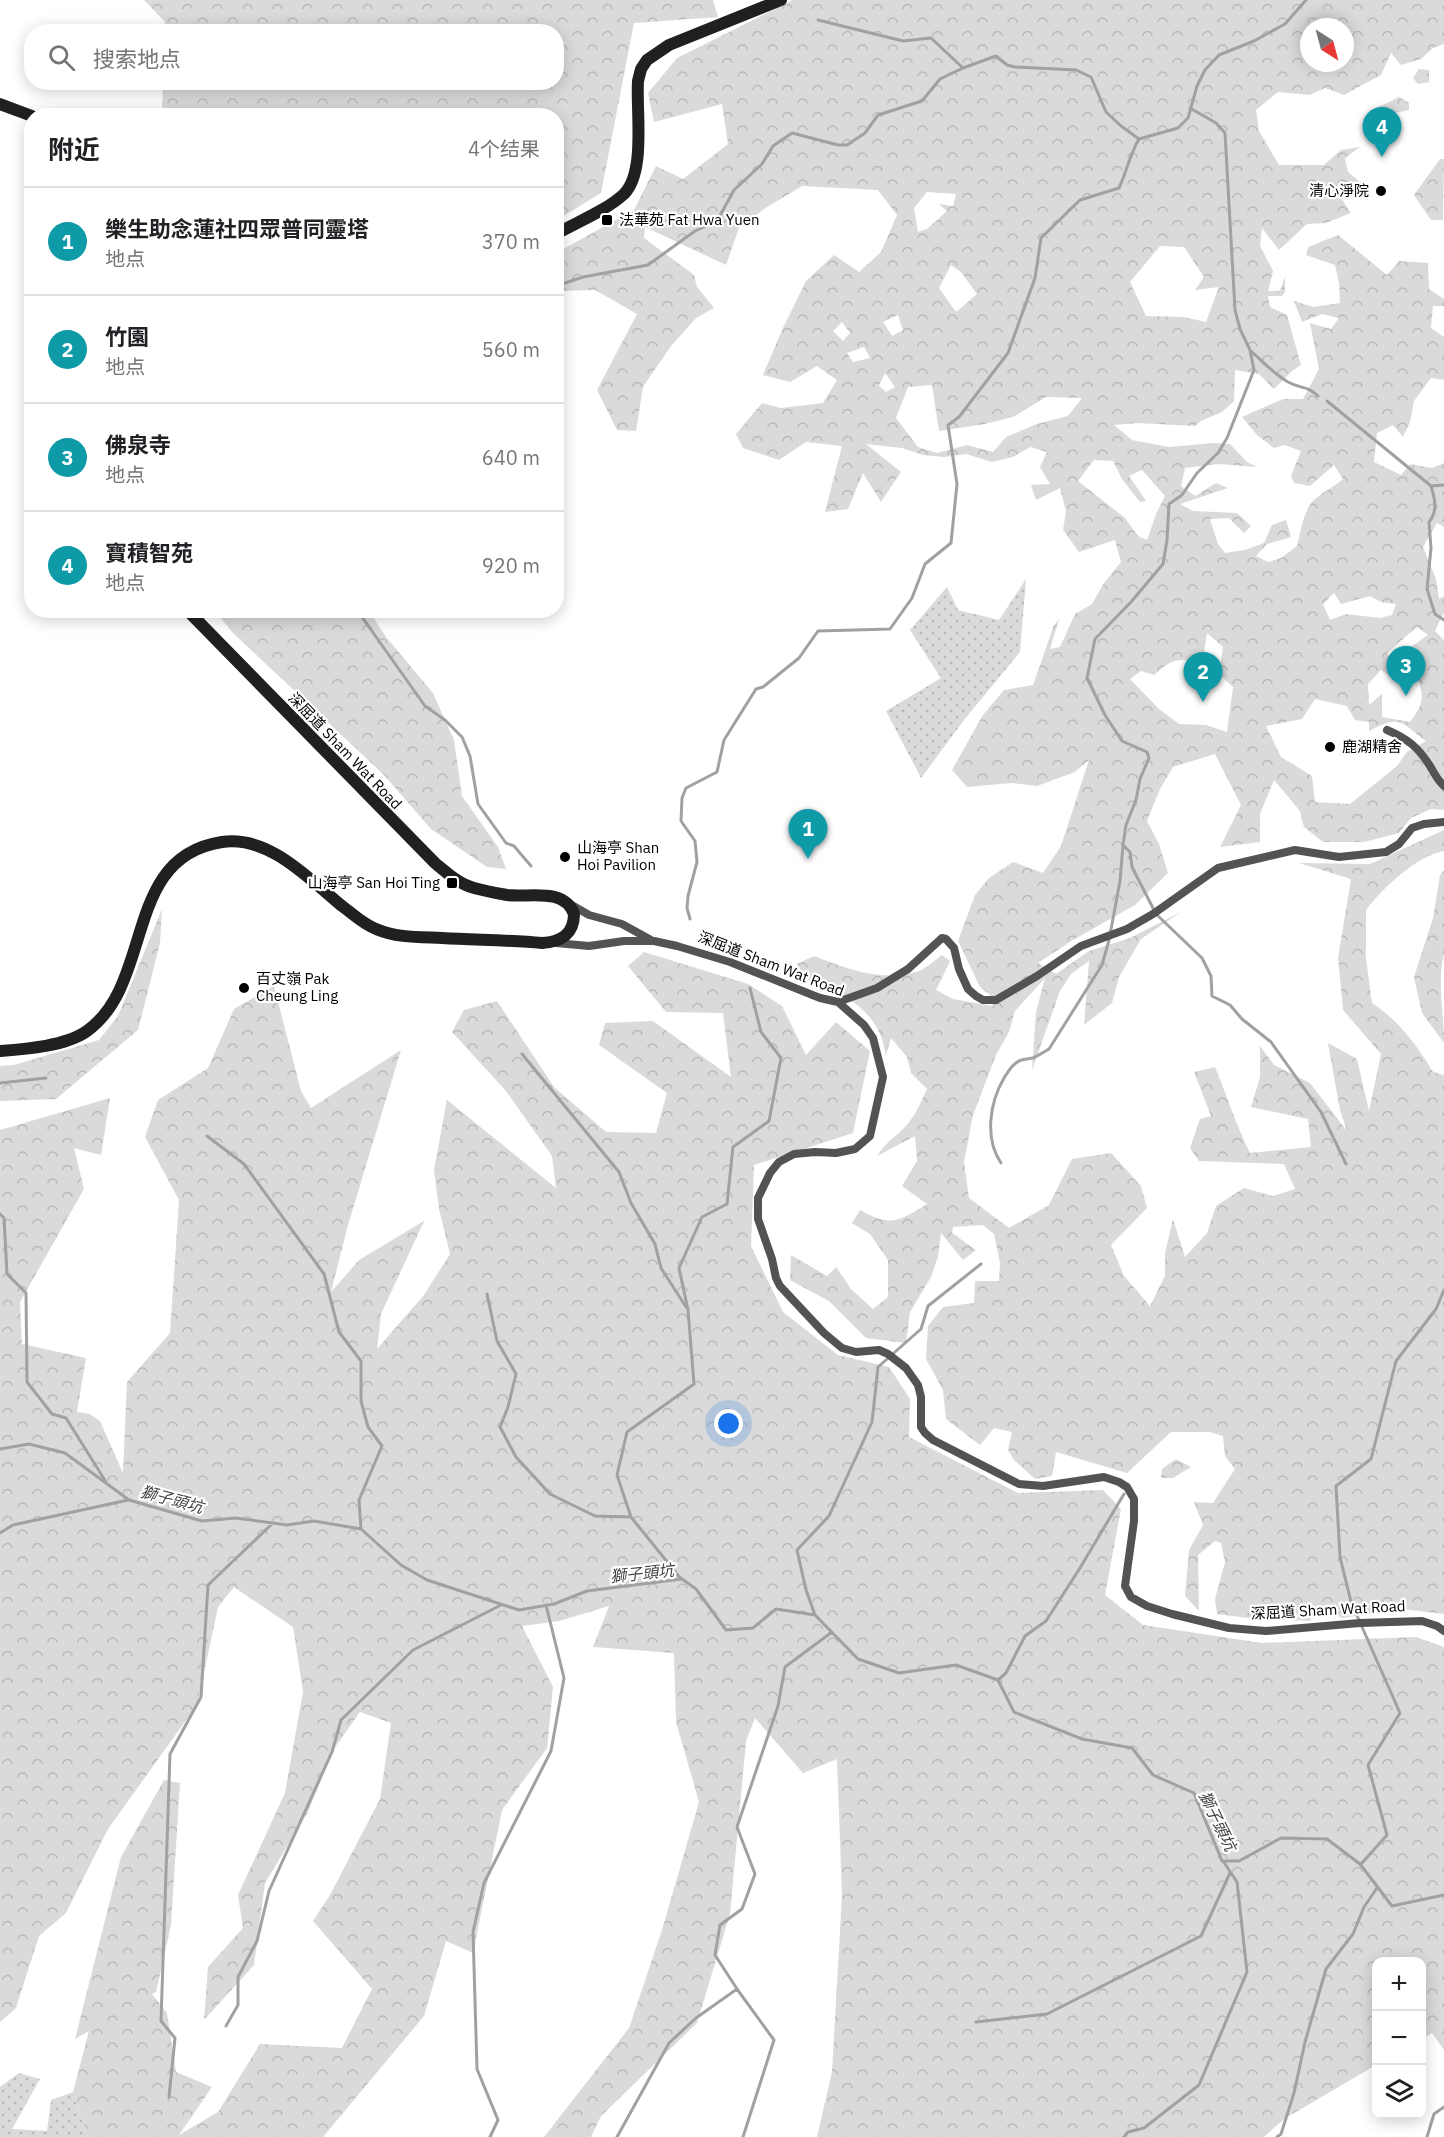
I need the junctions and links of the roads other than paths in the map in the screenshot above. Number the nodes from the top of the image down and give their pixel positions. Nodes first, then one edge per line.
1 (781, 0) edge
2 (0, 104) edge
3 (24, 113) edge
4 (564, 230) edge
5 (194, 618) edge
6 (1387, 730) dead end
7 (1444, 786) edge
8 (1444, 822) edge
9 (567, 902) junction
10 (654, 941) junction
11 (547, 942) junction
12 (838, 1002) junction
13 (0, 1051) edge
14 (1444, 1631) edge

1 - 4 main road
2 - 3 main road
5 - 9 main road, 深屈道 Sham Wat Road
6 - 7 street
8 - 12 street
9 - 10 street, 深屈道 Sham Wat Road
9 - 11 main road
10 - 11 street, 深屈道 Sham Wat Road
10 - 12 street, 深屈道 Sham Wat Road
11 - 13 main road
12 - 14 street, 深屈道 Sham Wat Road

